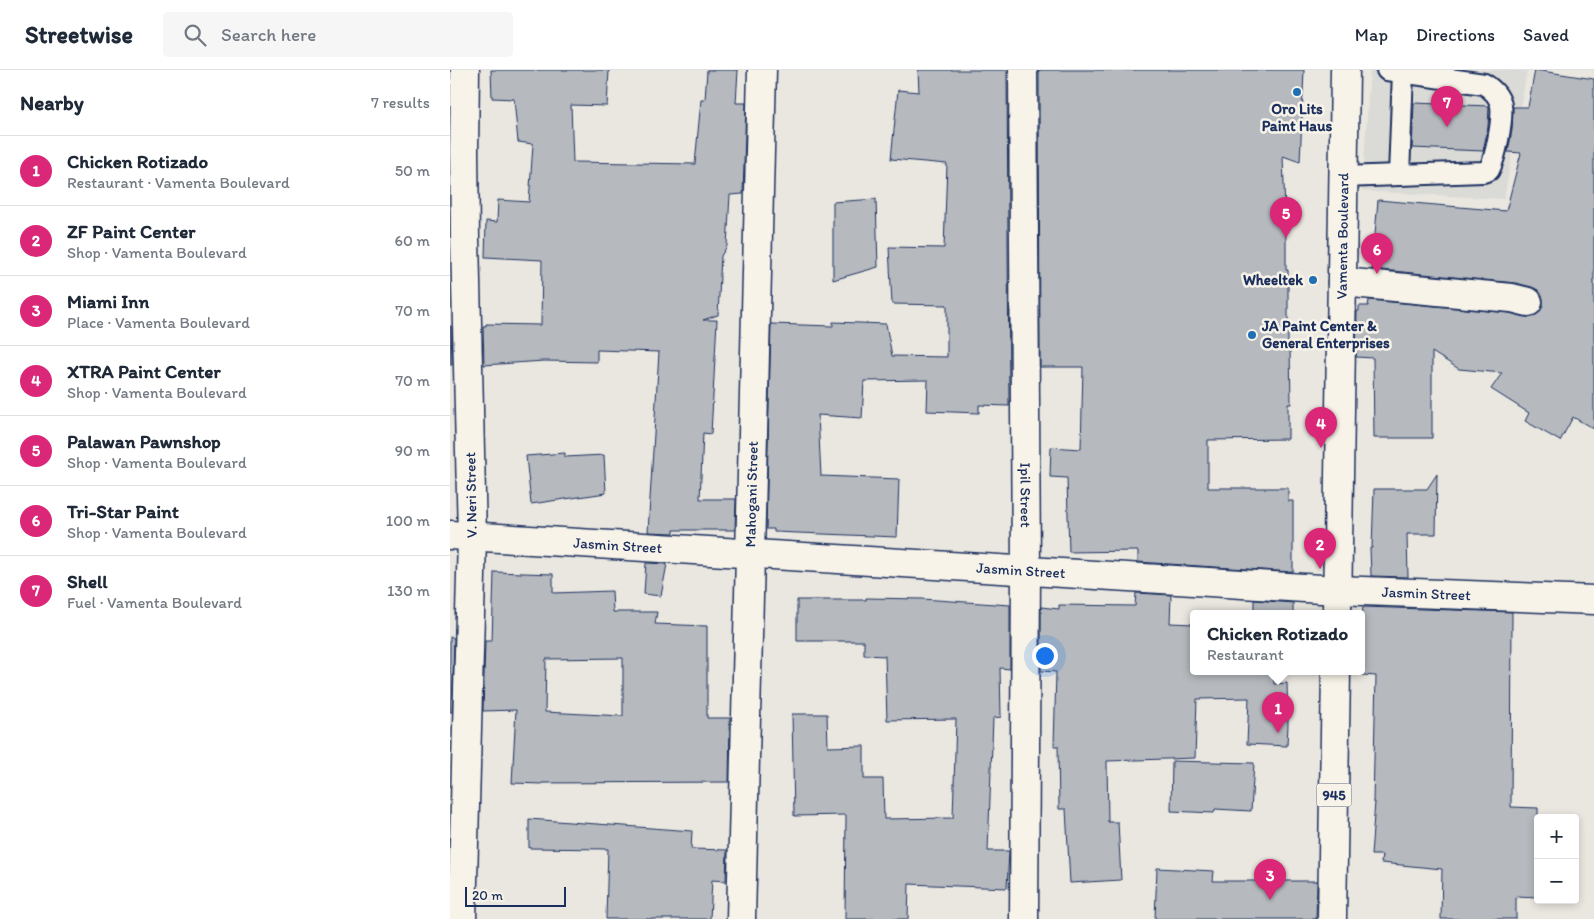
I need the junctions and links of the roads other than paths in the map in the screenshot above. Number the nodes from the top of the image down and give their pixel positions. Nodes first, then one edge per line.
1 (465, 70) edge
2 (762, 70) edge
3 (1023, 70) edge
4 (1345, 70) edge
5 (1395, 71) edge
6 (1399, 175) junction
7 (1343, 177) junction
8 (1342, 282) junction
9 (1528, 302) dead end
10 (461, 536) edge
11 (749, 554) junction
12 (1026, 571) junction
13 (1594, 600) edge
14 (1337, 602) edge
15 (1336, 675) edge
16 (462, 919) edge
17 (741, 919) edge
18 (1024, 919) edge
19 (1332, 919) edge

1 - 10 street, V. Neri Street
2 - 11 street, Mahogani Street
3 - 12 street, Ipil Street
4 - 7 street, Vamenta Boulevard
5 - 6 lane
5 - 6 lane
6 - 7 lane
7 - 8 street, Vamenta Boulevard
8 - 9 street
8 - 14 street, Vamenta Boulevard
10 - 11 street, Jasmin Street
10 - 16 street, V. Neri Street
11 - 12 street, Jasmin Street
11 - 17 street, Mahogani Street
12 - 14 street, Jasmin Street
12 - 18 street, Ipil Street
13 - 14 street, Jasmin Street
15 - 19 street, 945

